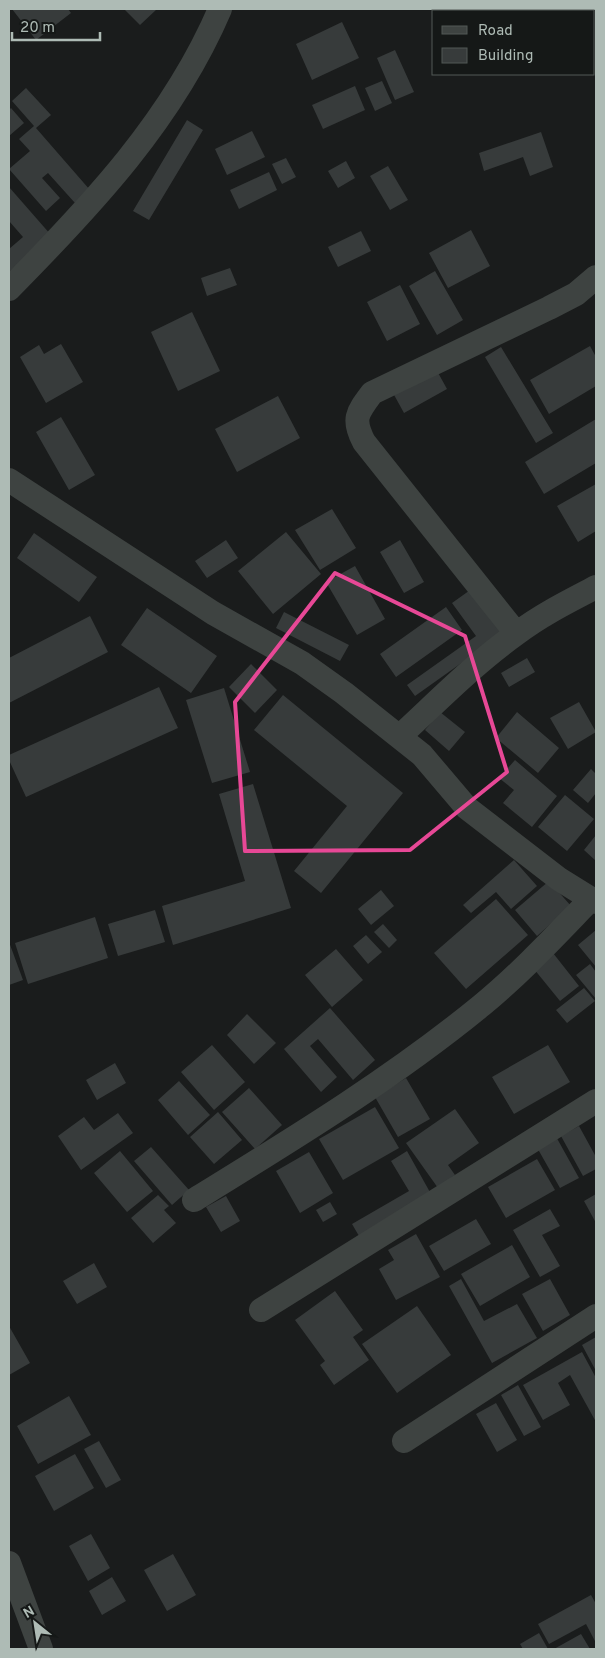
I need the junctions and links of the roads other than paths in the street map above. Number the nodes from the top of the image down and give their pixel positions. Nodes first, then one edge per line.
1 (220, 9) edge
2 (596, 277) edge
3 (9, 289) edge
4 (9, 480) edge
5 (596, 587) edge
6 (516, 633) junction
7 (400, 736) junction
8 (594, 900) edge
9 (596, 1101) edge
10 (194, 1200) dead end
11 (261, 1310) dead end
12 (596, 1316) edge
13 (404, 1441) dead end
14 (9, 1564) edge
15 (41, 1649) edge

1 - 3 street
2 - 6 street
4 - 7 street
5 - 6 street
6 - 7 street
7 - 8 street
8 - 10 street
9 - 11 street
12 - 13 street
14 - 15 street

